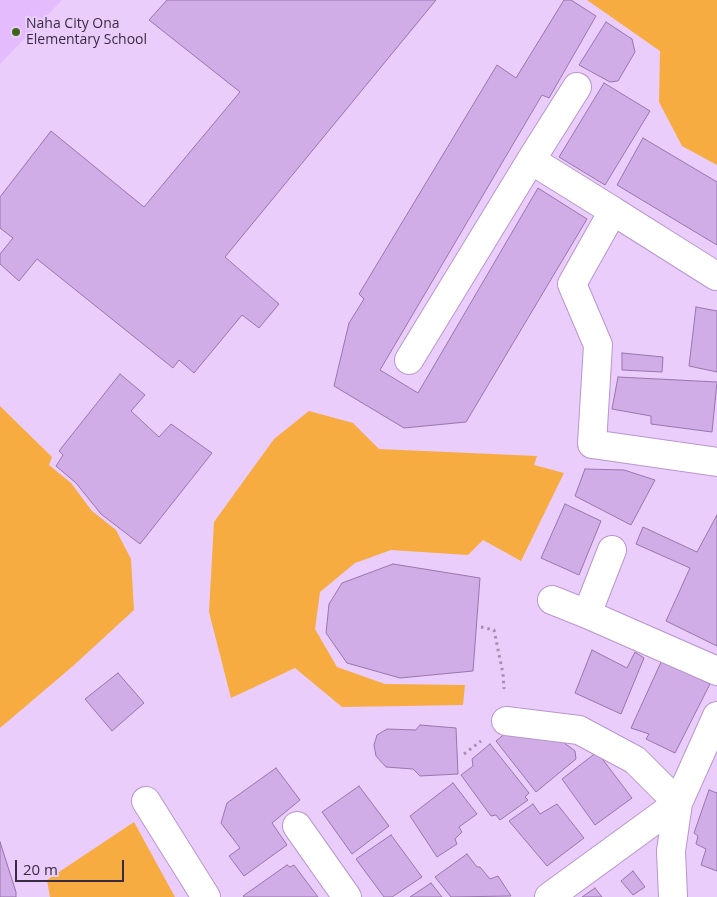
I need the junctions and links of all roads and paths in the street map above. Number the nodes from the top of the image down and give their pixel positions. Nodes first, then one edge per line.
1 (577, 87) dead end
2 (531, 160) junction
3 (613, 211) junction
4 (716, 276) edge
5 (409, 360) dead end
6 (717, 462) edge
7 (612, 550) dead end
8 (552, 600) dead end
9 (587, 614) junction
10 (717, 671) edge
11 (717, 716) edge
12 (506, 721) dead end
13 (146, 800) dead end
14 (678, 803) junction
15 (296, 826) dead end
16 (678, 895) edge
17 (206, 897) edge
18 (347, 897) edge
19 (550, 897) edge

1 - 2 street
2 - 3 street
2 - 5 street
3 - 4 street
3 - 6 street
7 - 9 street
8 - 9 street
9 - 10 street
11 - 14 street
12 - 14 street
13 - 17 street
14 - 16 street
14 - 19 street
15 - 18 street

